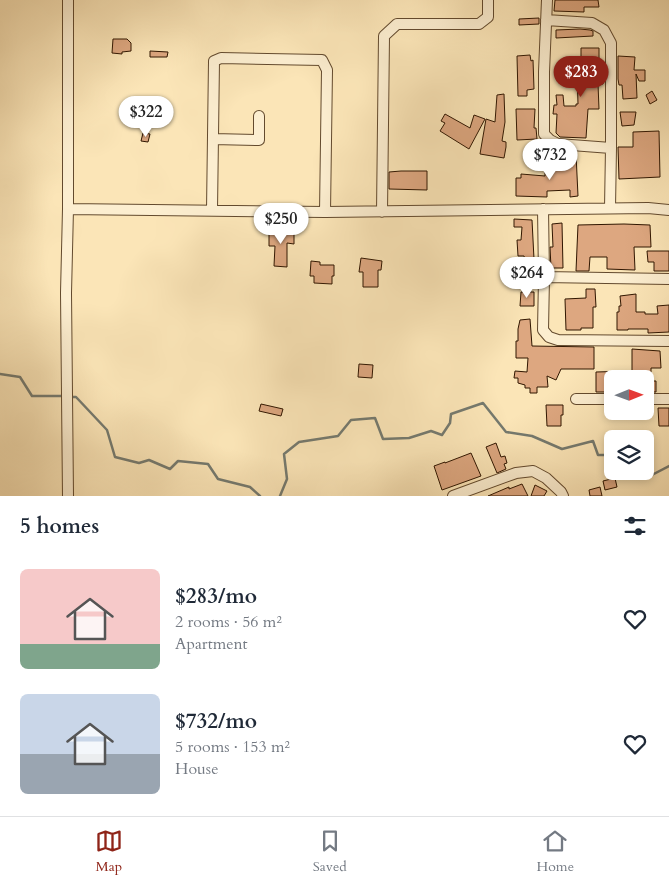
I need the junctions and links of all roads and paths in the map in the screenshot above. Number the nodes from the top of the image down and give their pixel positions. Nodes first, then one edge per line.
1 (68, 0) edge
2 (488, 0) edge
3 (546, 0) edge
4 (546, 20) junction
5 (259, 116) dead end
6 (213, 139) junction
7 (611, 148) junction
8 (610, 208) junction
9 (68, 209) junction
10 (543, 209) junction
11 (212, 210) junction
12 (669, 210) edge
13 (325, 212) junction
14 (382, 212) junction
15 (544, 278) junction
16 (669, 279) edge
17 (669, 341) edge
18 (669, 398) edge
19 (576, 399) dead end
20 (604, 399) edge
21 (654, 399) edge
22 (68, 496) edge
23 (452, 496) edge
24 (563, 496) edge

1 - 9 street
2 - 14 street
3 - 4 street
4 - 7 street
4 - 7 street
5 - 6 street
6 - 11 street
6 - 13 street
7 - 8 street
8 - 10 street
8 - 12 street
9 - 11 street
9 - 22 street
10 - 14 street
10 - 15 street
11 - 13 street
13 - 14 street
15 - 16 street
15 - 17 street
18 - 21 street
19 - 20 street
23 - 24 street

